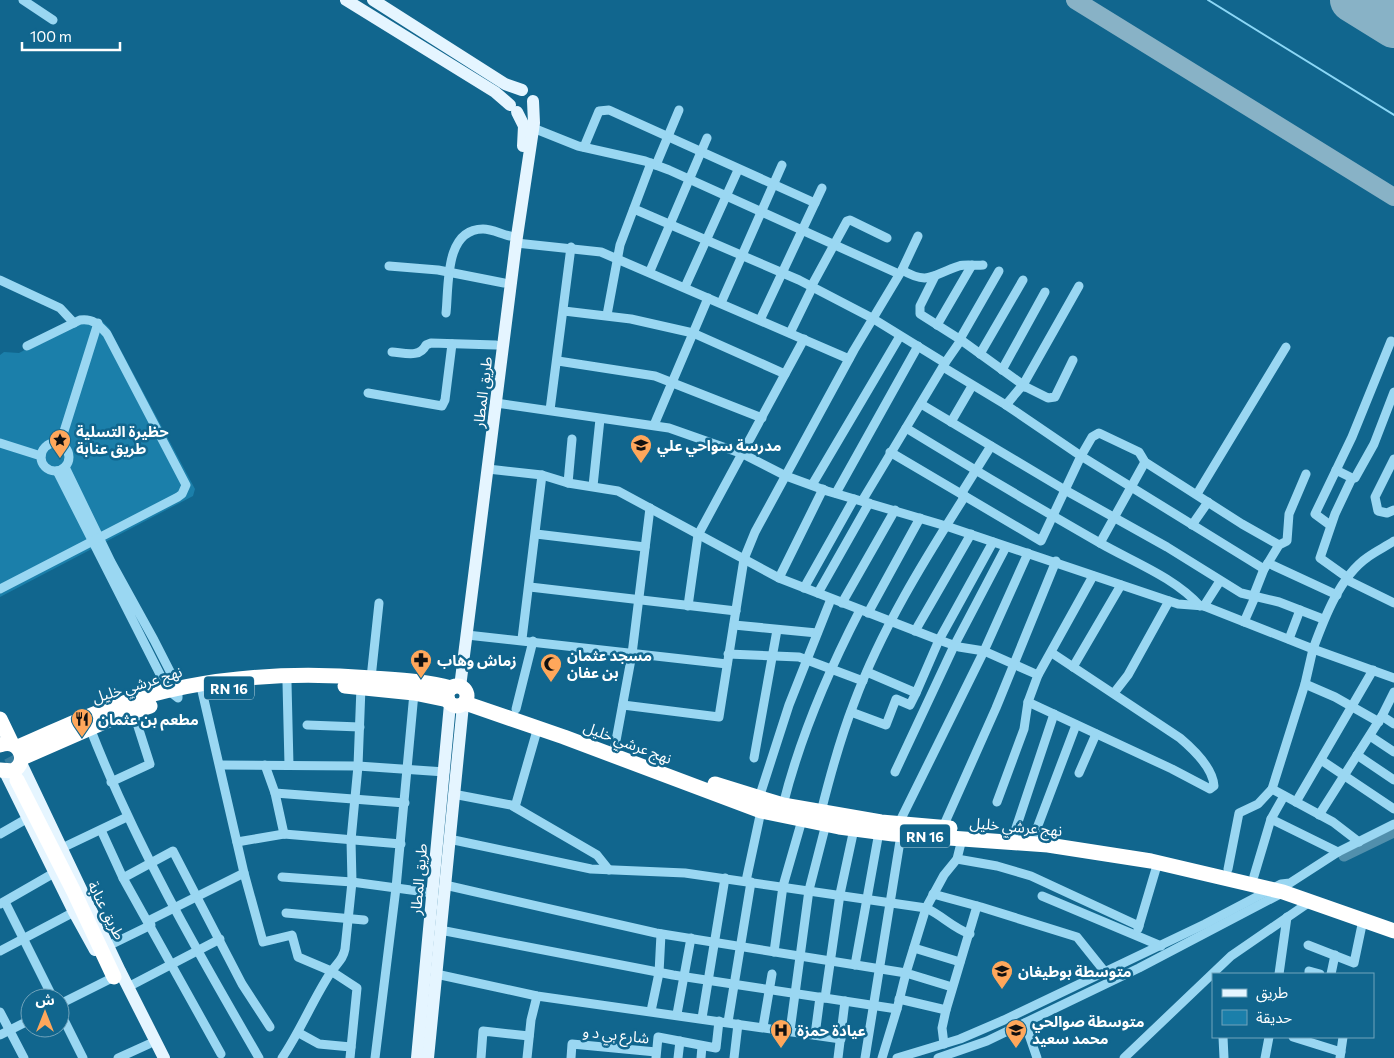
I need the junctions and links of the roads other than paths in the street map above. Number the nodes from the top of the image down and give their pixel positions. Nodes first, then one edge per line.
1 (23, 0) edge
2 (346, 0) edge
3 (373, 0) edge
4 (399, 16) junction
5 (53, 20) dead end
6 (392, 28) junction
7 (459, 54) junction
8 (452, 66) junction
9 (522, 90) junction
10 (533, 101) junction
11 (514, 109) junction
12 (680, 110) dead end
13 (533, 128) junction
14 (668, 137) junction
15 (707, 138) dead end
16 (584, 148) junction
17 (702, 152) junction
18 (654, 164) junction
19 (782, 165) dead end
20 (738, 170) junction
21 (690, 181) junction
22 (774, 186) junction
23 (822, 188) dead end
24 (726, 197) junction
25 (815, 203) junction
26 (634, 209) junction
27 (762, 212) junction
28 (670, 225) junction
29 (801, 230) junction
30 (918, 236) dead end
31 (887, 238) dead end
32 (513, 239) junction
33 (707, 240) junction
34 (834, 244) junction
35 (571, 248) junction
36 (743, 256) junction
37 (616, 258) junction
38 (983, 265) dead end
39 (389, 266) dead end
40 (972, 266) junction
41 (999, 270) dead end
42 (650, 271) junction
43 (450, 272) junction
44 (782, 272) junction
45 (901, 272) junction
46 (935, 276) junction
47 (0, 280) edge
48 (1023, 280) dead end
49 (504, 282) junction
50 (1079, 286) dead end
51 (685, 287) junction
52 (811, 288) junction
53 (1045, 292) dead end
54 (708, 298) junction
55 (721, 303) junction
56 (564, 310) junction
57 (446, 313) dead end
58 (607, 315) junction
59 (872, 318) junction
60 (760, 320) junction
61 (74, 322) junction
62 (98, 323) junction
63 (937, 325) junction
64 (693, 333) junction
65 (790, 333) junction
66 (900, 336) junction
67 (804, 339) junction
68 (960, 340) junction
69 (1391, 341) dead end
70 (452, 344) junction
71 (496, 345) junction
72 (27, 346) dead end
73 (918, 346) junction
74 (1286, 347) dead end
75 (392, 352) dead end
76 (980, 354) junction
77 (849, 359) junction
78 (1073, 360) dead end
79 (558, 362) junction
80 (944, 365) junction
81 (1002, 370) junction
82 (785, 374) junction
83 (672, 382) junction
84 (972, 386) junction
85 (1024, 386) junction
86 (1394, 392) edge
87 (368, 393) dead end
88 (493, 403) junction
89 (921, 404) junction
90 (1006, 405) junction
91 (550, 410) junction
92 (762, 418) junction
93 (600, 419) junction
94 (951, 422) junction
95 (654, 425) junction
96 (906, 428) junction
97 (572, 439) dead end
98 (0, 443) edge
99 (60, 444) junction
100 (991, 446) junction
101 (890, 452) junction
102 (743, 454) junction
103 (41, 456) junction
104 (1081, 456) junction
105 (1394, 459) edge
106 (1145, 462) junction
107 (488, 469) junction
108 (61, 470) junction
109 (976, 470) junction
110 (1336, 470) junction
111 (1392, 471) edge
112 (1306, 474) dead end
113 (542, 475) junction
114 (786, 476) junction
115 (1355, 478) dead end
116 (568, 483) junction
117 (812, 485) junction
118 (592, 486) junction
119 (1131, 488) junction
120 (823, 489) junction
121 (1065, 490) junction
122 (836, 493) junction
123 (1196, 494) junction
124 (963, 495) junction
125 (862, 501) junction
126 (1208, 502) junction
127 (650, 508) junction
128 (895, 510) junction
129 (1394, 510) edge
130 (1053, 516) junction
131 (920, 518) junction
132 (1114, 518) junction
133 (1192, 525) junction
134 (1330, 525) junction
135 (946, 526) junction
136 (536, 534) junction
137 (971, 534) junction
138 (698, 535) junction
139 (95, 539) junction
140 (1041, 541) junction
141 (1394, 541) edge
142 (993, 542) junction
143 (1100, 543) junction
144 (1278, 545) junction
145 (1006, 547) junction
146 (645, 548) junction
147 (1031, 554) junction
148 (744, 559) junction
149 (1056, 561) junction
150 (1266, 566) junction
151 (1093, 576) junction
152 (779, 578) junction
153 (1347, 579) junction
154 (1220, 581) junction
155 (1121, 585) junction
156 (530, 587) junction
157 (804, 588) junction
158 (0, 589) edge
159 (818, 593) junction
160 (1336, 595) junction
161 (1254, 597) junction
162 (831, 599) junction
163 (638, 600) junction
164 (1169, 601) junction
165 (379, 603) dead end
166 (842, 603) junction
167 (1394, 603) edge
168 (688, 606) junction
169 (1202, 606) junction
170 (1300, 610) junction
171 (736, 611) junction
172 (864, 611) junction
173 (1323, 619) junction
174 (890, 621) junction
175 (1244, 622) junction
176 (734, 625) junction
177 (778, 630) junction
178 (916, 631) junction
179 (463, 634) junction
180 (817, 634) junction
181 (522, 639) junction
182 (1289, 639) junction
183 (939, 640) junction
184 (533, 641) junction
185 (954, 646) junction
186 (1313, 649) junction
187 (984, 651) junction
188 (1052, 653) junction
189 (632, 654) junction
190 (728, 654) junction
191 (773, 656) junction
192 (806, 660) junction
193 (727, 664) junction
194 (1014, 664) junction
195 (1073, 667) junction
196 (830, 670) junction
197 (1373, 670) junction
198 (867, 672) junction
199 (1038, 675) junction
200 (1394, 678) edge
201 (366, 682) junction
202 (863, 682) junction
203 (287, 683) junction
204 (1305, 684) junction
205 (202, 691) junction
206 (175, 692) junction
207 (916, 692) junction
208 (414, 693) junction
209 (1114, 693) junction
210 (1394, 694) edge
211 (457, 696) junction
212 (1028, 702) junction
213 (623, 705) junction
214 (1352, 707) junction
215 (516, 709) junction
216 (133, 711) junction
217 (851, 712) junction
218 (1054, 714) junction
219 (0, 719) edge
220 (1380, 719) junction
221 (1394, 724) edge
222 (307, 725) dead end
223 (1076, 725) junction
224 (360, 727) junction
225 (538, 727) junction
226 (90, 728) junction
227 (1096, 734) junction
228 (1370, 736) junction
229 (615, 746) junction
230 (1394, 752) edge
231 (1357, 755) junction
232 (14, 757) edge
233 (754, 758) dead end
234 (1321, 760) junction
235 (220, 765) junction
236 (265, 765) junction
237 (289, 765) junction
238 (358, 766) junction
239 (408, 769) junction
240 (445, 772) junction
241 (896, 772) dead end
242 (1079, 774) dead end
243 (1344, 776) junction
244 (1394, 780) edge
245 (111, 782) junction
246 (1272, 789) junction
247 (275, 793) junction
248 (454, 794) junction
249 (1284, 796) junction
250 (354, 798) junction
251 (997, 802) dead end
252 (1296, 802) junction
253 (405, 803) junction
254 (760, 805) junction
255 (784, 806) junction
256 (515, 807) junction
257 (1394, 809) edge
258 (1319, 815) junction
259 (127, 817) junction
260 (28, 818) junction
261 (824, 818) junction
262 (1271, 819) junction
263 (802, 820) junction
264 (1394, 824) edge
265 (943, 828) junction
266 (854, 829) junction
267 (900, 829) junction
268 (101, 830) junction
269 (879, 832) junction
270 (0, 834) edge
271 (284, 834) junction
272 (1014, 834) junction
273 (1034, 836) junction
274 (449, 839) junction
275 (962, 839) junction
276 (351, 840) junction
277 (237, 842) junction
278 (1358, 842) junction
279 (401, 844) junction
280 (62, 848) junction
281 (1338, 852) junction
282 (957, 859) junction
283 (1158, 862) junction
284 (151, 863) junction
285 (1228, 869) junction
286 (609, 870) junction
287 (54, 873) junction
288 (244, 873) junction
289 (1254, 876) junction
290 (282, 877) dead end
291 (123, 878) junction
292 (725, 878) junction
293 (352, 882) junction
294 (748, 882) junction
295 (445, 885) junction
296 (783, 886) junction
297 (1283, 887) junction
298 (396, 888) junction
299 (809, 890) junction
300 (433, 893) junction
301 (840, 894) junction
302 (933, 894) junction
303 (198, 896) junction
304 (1042, 896) dead end
305 (866, 898) junction
306 (2, 902) edge
307 (890, 902) junction
308 (1310, 902) junction
309 (977, 906) junction
310 (173, 907) junction
311 (926, 908) junction
312 (74, 912) junction
313 (286, 913) dead end
314 (1287, 917) junction
315 (348, 918) junction
316 (364, 920) dead end
317 (1363, 920) junction
318 (150, 923) junction
319 (1394, 923) edge
320 (440, 930) junction
321 (1138, 931) junction
322 (1394, 932) edge
323 (662, 934) junction
324 (970, 934) junction
325 (691, 938) junction
326 (23, 939) junction
327 (220, 939) junction
328 (716, 942) junction
329 (1308, 945) dead end
330 (108, 946) junction
331 (741, 946) junction
332 (1161, 946) junction
333 (914, 948) junction
334 (0, 951) edge
335 (198, 951) junction
336 (774, 952) junction
337 (1335, 955) junction
338 (800, 956) junction
339 (831, 961) junction
340 (960, 962) junction
341 (172, 964) junction
342 (855, 965) junction
343 (879, 968) junction
344 (1222, 970) edge
345 (331, 971) junction
346 (1105, 972) junction
347 (659, 973) junction
348 (906, 973) junction
349 (1279, 973) edge
350 (1331, 973) edge
351 (117, 974) junction
352 (436, 974) junction
353 (772, 974) dead end
354 (684, 977) junction
355 (1212, 979) edge
356 (709, 981) junction
357 (734, 985) junction
358 (128, 987) junction
359 (952, 987) junction
360 (48, 988) edge
361 (769, 990) junction
362 (795, 994) junction
363 (537, 996) junction
364 (822, 998) junction
365 (70, 999) edge
366 (899, 999) junction
367 (845, 1001) junction
368 (873, 1005) junction
369 (897, 1009) junction
370 (946, 1010) junction
371 (651, 1011) junction
372 (0, 1012) edge
373 (676, 1014) junction
374 (702, 1018) junction
375 (728, 1022) junction
376 (1024, 1023) junction
377 (20, 1025) edge
378 (270, 1027) dead end
379 (763, 1027) junction
380 (10, 1030) junction
381 (790, 1031) junction
382 (70, 1032) edge
383 (299, 1033) junction
384 (0, 1035) edge
385 (815, 1035) junction
386 (529, 1036) junction
387 (1224, 1038) edge
388 (1269, 1038) edge
389 (1296, 1038) edge
390 (1343, 1038) edge
391 (841, 1039) junction
392 (680, 1042) junction
393 (149, 1044) junction
394 (944, 1044) junction
395 (702, 1046) junction
396 (351, 1047) junction
397 (221, 1054) dead end
398 (656, 1055) edge
399 (1341, 1055) edge
400 (1126, 1056) edge
401 (24, 1058) edge
402 (83, 1058) edge
403 (118, 1058) edge
404 (155, 1058) edge
405 (164, 1058) edge
406 (259, 1058) edge
407 (282, 1058) edge
408 (350, 1058) edge
409 (375, 1058) edge
410 (417, 1058) edge
411 (428, 1058) edge
412 (481, 1058) edge
413 (527, 1058) edge
414 (571, 1058) edge
415 (678, 1058) edge
416 (701, 1058) edge
417 (734, 1058) edge
418 (838, 1058) edge
419 (865, 1058) edge
420 (882, 1058) edge
421 (898, 1058) edge
422 (938, 1058) edge
423 (1037, 1058) edge
424 (1137, 1058) edge
425 (1224, 1058) edge
426 (1265, 1058) edge

1 - 5 street
2 - 6 main road
3 - 4 main road
4 - 6 main road
4 - 7 main road
6 - 8 main road
7 - 8 main road
7 - 9 main road
8 - 11 main road
9 - 10 main road
9 - 11 main road
10 - 11 main road
10 - 13 main road, طريق المطار
11 - 32 main road, طريق المطار
12 - 14 street
13 - 16 street
13 - 32 main road, طريق المطار
14 - 16 street
14 - 17 street
14 - 18 street
15 - 17 street
16 - 18 street
17 - 20 street
17 - 21 street
18 - 21 street
18 - 26 street
19 - 22 street
20 - 22 street
20 - 24 street
21 - 24 street
21 - 28 street
22 - 25 street
22 - 27 street
23 - 25 street
24 - 27 street
24 - 33 street
25 - 29 street
26 - 28 street
26 - 37 street
27 - 29 street
27 - 36 street
28 - 33 street
28 - 42 street
29 - 34 street
29 - 44 street
30 - 45 street
31 - 34 street
32 - 35 street
32 - 43 street
32 - 49 main road, طريق المطار
32 - 88 main road, طريق المطار
33 - 36 street
33 - 51 street
34 - 45 street
34 - 52 street
35 - 37 street
35 - 56 street
36 - 44 street
36 - 55 street
37 - 42 street
37 - 58 street
38 - 40 street
39 - 43 street
40 - 46 street
40 - 63 street
41 - 68 street
42 - 51 street
43 - 49 street
43 - 57 street
44 - 52 street
44 - 60 street
45 - 46 street
45 - 59 street
46 - 63 street
47 - 61 street
48 - 76 street
49 - 71 main road, طريق المطار
50 - 85 street
51 - 54 street
52 - 59 street
52 - 65 street
53 - 81 street
54 - 55 street
54 - 64 street
55 - 60 street
56 - 58 street
56 - 79 street
58 - 64 street
59 - 66 street
59 - 77 street
60 - 65 street
61 - 62 street
61 - 72 street
62 - 99 street
62 - 139 street
63 - 68 street
64 - 82 street
64 - 83 street
65 - 67 street
66 - 73 street
66 - 117 street
67 - 77 street
67 - 82 street
68 - 76 street
68 - 80 street
69 - 110 street
70 - 71 street
70 - 75 street
70 - 87 street
71 - 88 main road, طريق المطار
73 - 80 street
73 - 122 street
74 - 123 street
76 - 81 street
77 - 114 street
78 - 85 street
79 - 83 street
79 - 91 street
80 - 84 street
80 - 89 street
81 - 85 street
82 - 92 street
83 - 92 street
83 - 95 street
84 - 90 street
84 - 94 street
85 - 90 street
86 - 115 street
88 - 91 street
88 - 107 main road, طريق المطار
88 - 179 main road, طريق المطار
89 - 94 street
89 - 96 street
90 - 104 street
91 - 93 street
92 - 102 street
93 - 95 street
93 - 118 street
94 - 100 street
95 - 102 street
96 - 101 street
96 - 109 street
97 - 116 street
98 - 103 street
99 - 103 street
99 - 108 street
100 - 109 street
100 - 121 street
101 - 124 street
101 - 125 street
102 - 114 street
102 - 138 street
103 - 108 street
104 - 106 street
104 - 119 street
104 - 121 street
105 - 111 street
106 - 119 street
106 - 123 street
107 - 113 street
107 - 179 main road, طريق المطار
108 - 139 street
109 - 124 street
109 - 130 street
110 - 134 street
110 - 134 street
111 - 129 street
112 - 144 street
113 - 116 street
113 - 136 street
114 - 117 street
114 - 148 street
116 - 118 street
117 - 120 street
118 - 127 street
119 - 132 street
119 - 133 street
120 - 122 street
120 - 152 street
121 - 130 street
121 - 132 street
122 - 125 street
123 - 126 street
124 - 135 street
124 - 140 street
125 - 128 street
125 - 157 street
125 - 159 street
126 - 133 street
126 - 144 street
127 - 138 street
127 - 146 street
128 - 131 street
128 - 166 street
130 - 140 street
130 - 143 street
131 - 135 street
131 - 172 street
132 - 143 street
132 - 154 street
133 - 150 street
134 - 153 street
135 - 137 street
135 - 174 street
136 - 146 street
136 - 156 street
137 - 142 street
137 - 178 street
138 - 148 street
138 - 168 street
139 - 158 street
139 - 206 street
140 - 147 street
141 - 153 street
142 - 145 street
142 - 183 street
143 - 169 street
144 - 150 street
145 - 147 street
145 - 185 street
146 - 163 street
147 - 149 street
147 - 187 street
148 - 152 street
148 - 171 street
149 - 151 street
149 - 194 street
150 - 160 street
150 - 161 street
151 - 155 street
151 - 188 street
152 - 157 street
153 - 160 street
153 - 167 street
154 - 161 street
154 - 169 street
155 - 164 street
155 - 195 street
156 - 163 street
156 - 181 street
157 - 159 street
159 - 162 street
160 - 173 street
161 - 170 street
161 - 175 street
162 - 166 street
162 - 180 street
163 - 168 street
163 - 189 street
164 - 169 street
164 - 209 street
165 - 201 street
166 - 172 street
168 - 171 street
169 - 175 street
170 - 173 street
170 - 182 street
171 - 176 street
172 - 174 street
172 - 196 street
173 - 186 street
174 - 178 street
174 - 198 street
175 - 182 street
176 - 177 street
176 - 190 street
177 - 180 street
177 - 191 street
178 - 183 street
179 - 181 street
179 - 211 main road, طريق المطار
180 - 192 street
181 - 184 street
182 - 186 street
183 - 185 street
183 - 207 street
184 - 189 street
184 - 215 street
185 - 187 street
185 - 241 street
186 - 197 street
186 - 204 street
187 - 194 street
187 - 267 street
188 - 195 street
188 - 199 street
189 - 193 street
189 - 213 street
190 - 191 street
190 - 193 street
191 - 192 street
191 - 233 street
192 - 196 street
192 - 254 street
193 - 213 street
194 - 199 street
194 - 265 street
195 - 209 street
196 - 202 street
196 - 255 street
197 - 200 street
197 - 214 street
198 - 202 street
198 - 207 street
199 - 212 street
201 - 203 highway, نهج عرشي خليل / RN 16
201 - 206 highway, نهج عرشي خليل / RN 16
201 - 208 highway, نهج عرشي خليل / RN 16
201 - 211 highway, نهج عرشي خليل / RN 16
201 - 224 street
202 - 217 street
203 - 205 highway, نهج عرشي خليل / RN 16
203 - 237 street
204 - 214 street
204 - 246 street
205 - 206 highway, نهج عرشي خليل / RN 16
205 - 235 street
206 - 216 highway, نهج عرشي خليل / RN 16
206 - 232 highway, نهج عرشي خليل / RN 16
207 - 217 street
208 - 211 highway, نهج عرشي خليل / RN 16
208 - 239 street
209 - 227 street
210 - 220 street
211 - 215 highway, نهج عرشي خليل / RN 16
211 - 225 highway, نهج عرشي خليل / RN 16
211 - 240 main road, طريق المطار
211 - 248 main road, طريق المطار
212 - 218 street
212 - 251 street
213 - 229 street
214 - 220 street
214 - 234 street
215 - 229 highway, نهج عرشي خليل / RN 16
216 - 226 highway, نهج عرشي خليل / RN 16
216 - 245 street
217 - 261 street
218 - 223 street
218 - 272 street
219 - 232 highway, طريق عنابة
220 - 221 street
220 - 228 street
222 - 224 street
223 - 227 street
223 - 273 street
224 - 238 street
225 - 254 highway, نهج عرشي خليل / RN 16
225 - 256 street
226 - 232 highway, نهج عرشي خليل / RN 16
226 - 245 street
227 - 242 street
228 - 230 street
228 - 231 street
229 - 254 highway, نهج عرشي خليل / RN 16
231 - 243 street
231 - 244 street
232 - 260 main road
232 - 280 main road
232 - 351 highway, طريق عنابة
234 - 243 street
234 - 252 street
235 - 236 street
235 - 277 street
236 - 237 street
236 - 247 street
237 - 238 street
238 - 239 street
238 - 250 street
239 - 240 street
239 - 253 street
240 - 300 main road, طريق المطار
243 - 257 street
243 - 258 street
245 - 259 street
246 - 249 street
246 - 285 street
247 - 250 street
247 - 271 street
248 - 256 street
248 - 274 main road, طريق المطار
249 - 252 street
249 - 262 street
250 - 253 street
250 - 276 street
252 - 258 street
253 - 279 street
254 - 255 highway, نهج عرشي خليل / RN 16
254 - 263 highway, نهج عرشي خليل / RN 16
254 - 294 street
255 - 261 highway, نهج عرشي خليل / RN 16
256 - 286 street
258 - 278 street
259 - 268 street
259 - 284 street
260 - 270 street
260 - 287 main road
261 - 263 highway, نهج عرشي خليل / RN 16
261 - 266 highway, نهج عرشي خليل / RN 16
261 - 267 highway, نهج عرشي خليل / RN 16
261 - 299 street
262 - 281 street
262 - 289 street
263 - 296 street
264 - 278 street
265 - 267 highway, نهج عرشي خليل / RN 16
265 - 272 highway, نهج عرشي خليل / RN 16
266 - 269 highway, نهج عرشي خليل / RN 16
266 - 301 street
267 - 269 highway, نهج عرشي خليل / RN 16
267 - 275 highway, نهج عرشي خليل / RN 16
267 - 307 street
268 - 280 street
268 - 291 street
269 - 305 street
271 - 276 street
271 - 277 street
272 - 273 highway, نهج عرشي خليل / RN 16
273 - 285 highway, نهج عرشي خليل / RN 16
274 - 286 street
274 - 295 main road, طريق المطار
275 - 282 street
275 - 283 highway, نهج عرشي خليل / RN 16
276 - 279 street
276 - 293 street
277 - 288 street
278 - 281 street
279 - 298 street
280 - 330 main road
281 - 297 street
282 - 302 street
282 - 321 street
283 - 297 highway, نهج عرشي خليل / RN 16
283 - 321 street
284 - 291 street
284 - 303 street
284 - 310 street
285 - 289 highway, نهج عرشي خليل / RN 16
286 - 292 street
287 - 306 street
287 - 312 main road
288 - 303 street
288 - 345 street
289 - 297 highway, نهج عرشي خليل / RN 16
290 - 293 street
291 - 318 street
292 - 294 street
292 - 328 street
293 - 298 street
293 - 315 street
294 - 296 street
294 - 331 street
295 - 320 main road, طريق المطار
295 - 323 street
296 - 299 street
296 - 336 street
297 - 308 highway, نهج عرشي خليل / RN 16
297 - 319 highway, نهج عرشي خليل / RN 16
297 - 332 street
297 - 376 street
298 - 300 street
298 - 409 street
299 - 301 street
299 - 338 street
300 - 410 main road, طريق المطار
301 - 305 street
301 - 339 street
302 - 309 street
302 - 311 street
303 - 310 street
303 - 327 street
304 - 321 street
305 - 307 street
305 - 342 street
306 - 326 street
307 - 311 street
307 - 343 street
308 - 314 street
308 - 317 highway, نهج عرشي خليل / RN 16
309 - 324 street
309 - 346 street
310 - 318 street
310 - 335 street
311 - 324 street
311 - 333 street
312 - 326 street
312 - 351 main road
313 - 315 street
314 - 344 street
314 - 349 street
315 - 316 street
315 - 345 street
317 - 322 highway, نهج عرشي خليل / RN 16
317 - 337 street
318 - 330 street
318 - 341 street
320 - 347 street
320 - 352 main road, طريق المطار
321 - 332 street
323 - 325 street
323 - 347 street
324 - 340 street
325 - 328 street
325 - 354 street
326 - 334 street
326 - 360 street
327 - 335 street
327 - 378 street
328 - 331 street
328 - 356 street
329 - 337 street
330 - 351 main road
331 - 336 street
331 - 357 street
332 - 346 street
333 - 340 street
333 - 348 street
335 - 341 street
335 - 406 street
336 - 338 street
337 - 350 street
338 - 339 street
338 - 362 street
339 - 342 street
339 - 364 street
340 - 359 street
341 - 358 street
341 - 397 street
342 - 343 street
343 - 348 street
343 - 368 street
345 - 383 street
345 - 396 street
346 - 394 street
347 - 354 street
347 - 371 street
348 - 359 street
348 - 366 street
351 - 358 main road, طريق عنابة
351 - 365 street
351 - 393 main road, طريق عنابة
352 - 363 street
352 - 411 main road, طريق المطار
353 - 361 street
354 - 356 street
354 - 373 street
355 - 400 street
356 - 357 street
356 - 374 street
357 - 361 street
357 - 375 street
358 - 405 main road, طريق عنابة
359 - 370 street
361 - 362 street
361 - 379 street
362 - 364 street
362 - 381 street
363 - 371 street
363 - 386 street
364 - 367 street
364 - 385 street
366 - 369 street
366 - 370 street
367 - 368 street
367 - 391 street
368 - 369 street
368 - 419 street
369 - 420 street
370 - 394 street
371 - 373 street
372 - 380 street
373 - 374 street
374 - 375 street
375 - 379 street
375 - 395 street
375 - 417 street
376 - 422 street
376 - 423 street
377 - 380 street
379 - 381 street
380 - 384 street
380 - 401 street
381 - 385 street
382 - 402 street
383 - 396 street
383 - 407 street
385 - 391 street
386 - 412 street
386 - 413 street
387 - 425 street
388 - 426 street
389 - 399 street
390 - 399 street
391 - 418 street
392 - 395 street
392 - 398 street
392 - 415 street
393 - 403 street
393 - 404 main road, طريق عنابة
394 - 421 street
395 - 416 street
396 - 408 street
398 - 414 street, شارع بي د و
400 - 424 street

